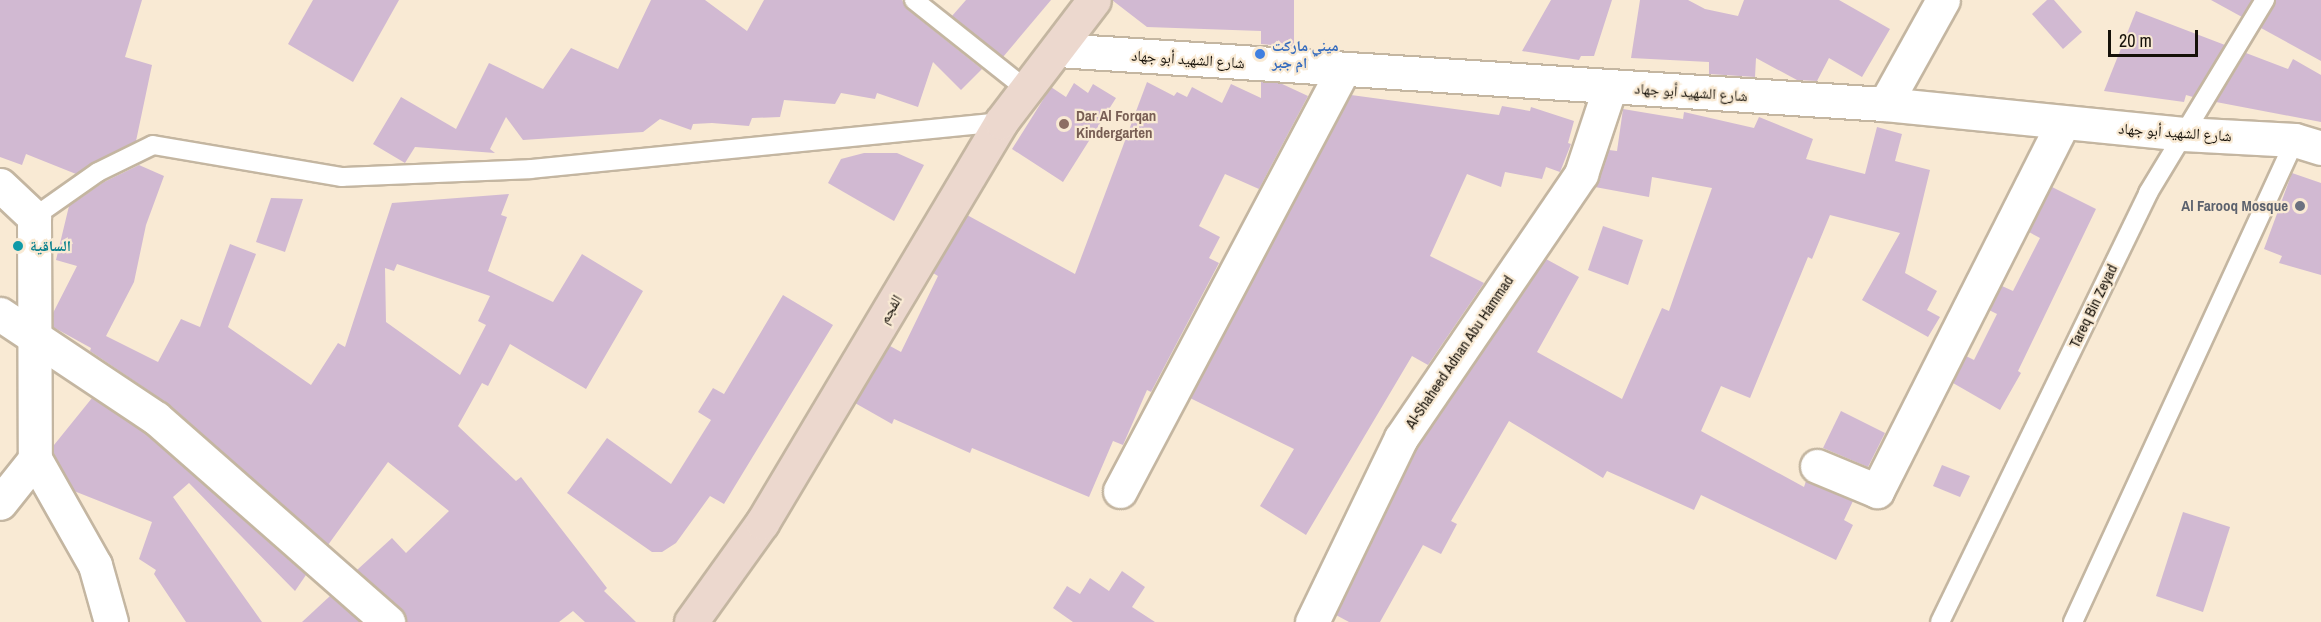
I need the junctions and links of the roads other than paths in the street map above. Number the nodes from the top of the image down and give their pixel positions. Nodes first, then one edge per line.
1 (914, 0) edge
2 (1094, 0) edge
3 (1943, 0) edge
4 (2265, 0) edge
5 (1058, 50) junction
6 (1343, 70) junction
7 (1610, 87) junction
8 (1027, 90) junction
9 (1885, 104) junction
10 (1001, 122) junction
11 (2063, 123) junction
12 (2183, 134) junction
13 (2308, 144) edge
14 (0, 185) edge
15 (34, 216) junction
16 (0, 314) edge
17 (32, 333) junction
18 (35, 459) junction
19 (1817, 466) dead end
20 (1120, 490) dead end
21 (0, 504) edge
22 (111, 622) edge
23 (388, 622) edge
24 (691, 622) edge
25 (1312, 622) edge
26 (1940, 622) edge
27 (2073, 622) edge

1 - 8 lane
2 - 5 main road, الفجم
3 - 9 street
4 - 12 lane, Tareq Bin Zeyad
5 - 6 street, شارع الشهيد أبو جهاد
5 - 8 main road, الفجم
6 - 7 street, شارع الشهيد أبو جهاد
6 - 20 street
7 - 9 street, شارع الشهيد أبو جهاد
7 - 25 street, Al-Shaheed Adnan Abu Hammad
8 - 10 main road, الفجم
9 - 11 street, شارع الشهيد أبو جهاد
10 - 15 lane
10 - 24 main road, الفجم
11 - 12 street, شارع الشهيد أبو جهاد
11 - 19 street
12 - 13 street, شارع الشهيد أبو جهاد
12 - 26 lane, Tareq Bin Zeyad
13 - 27 lane
14 - 15 street
15 - 17 street
16 - 17 street
17 - 18 street
17 - 23 street
18 - 21 street
18 - 22 street

